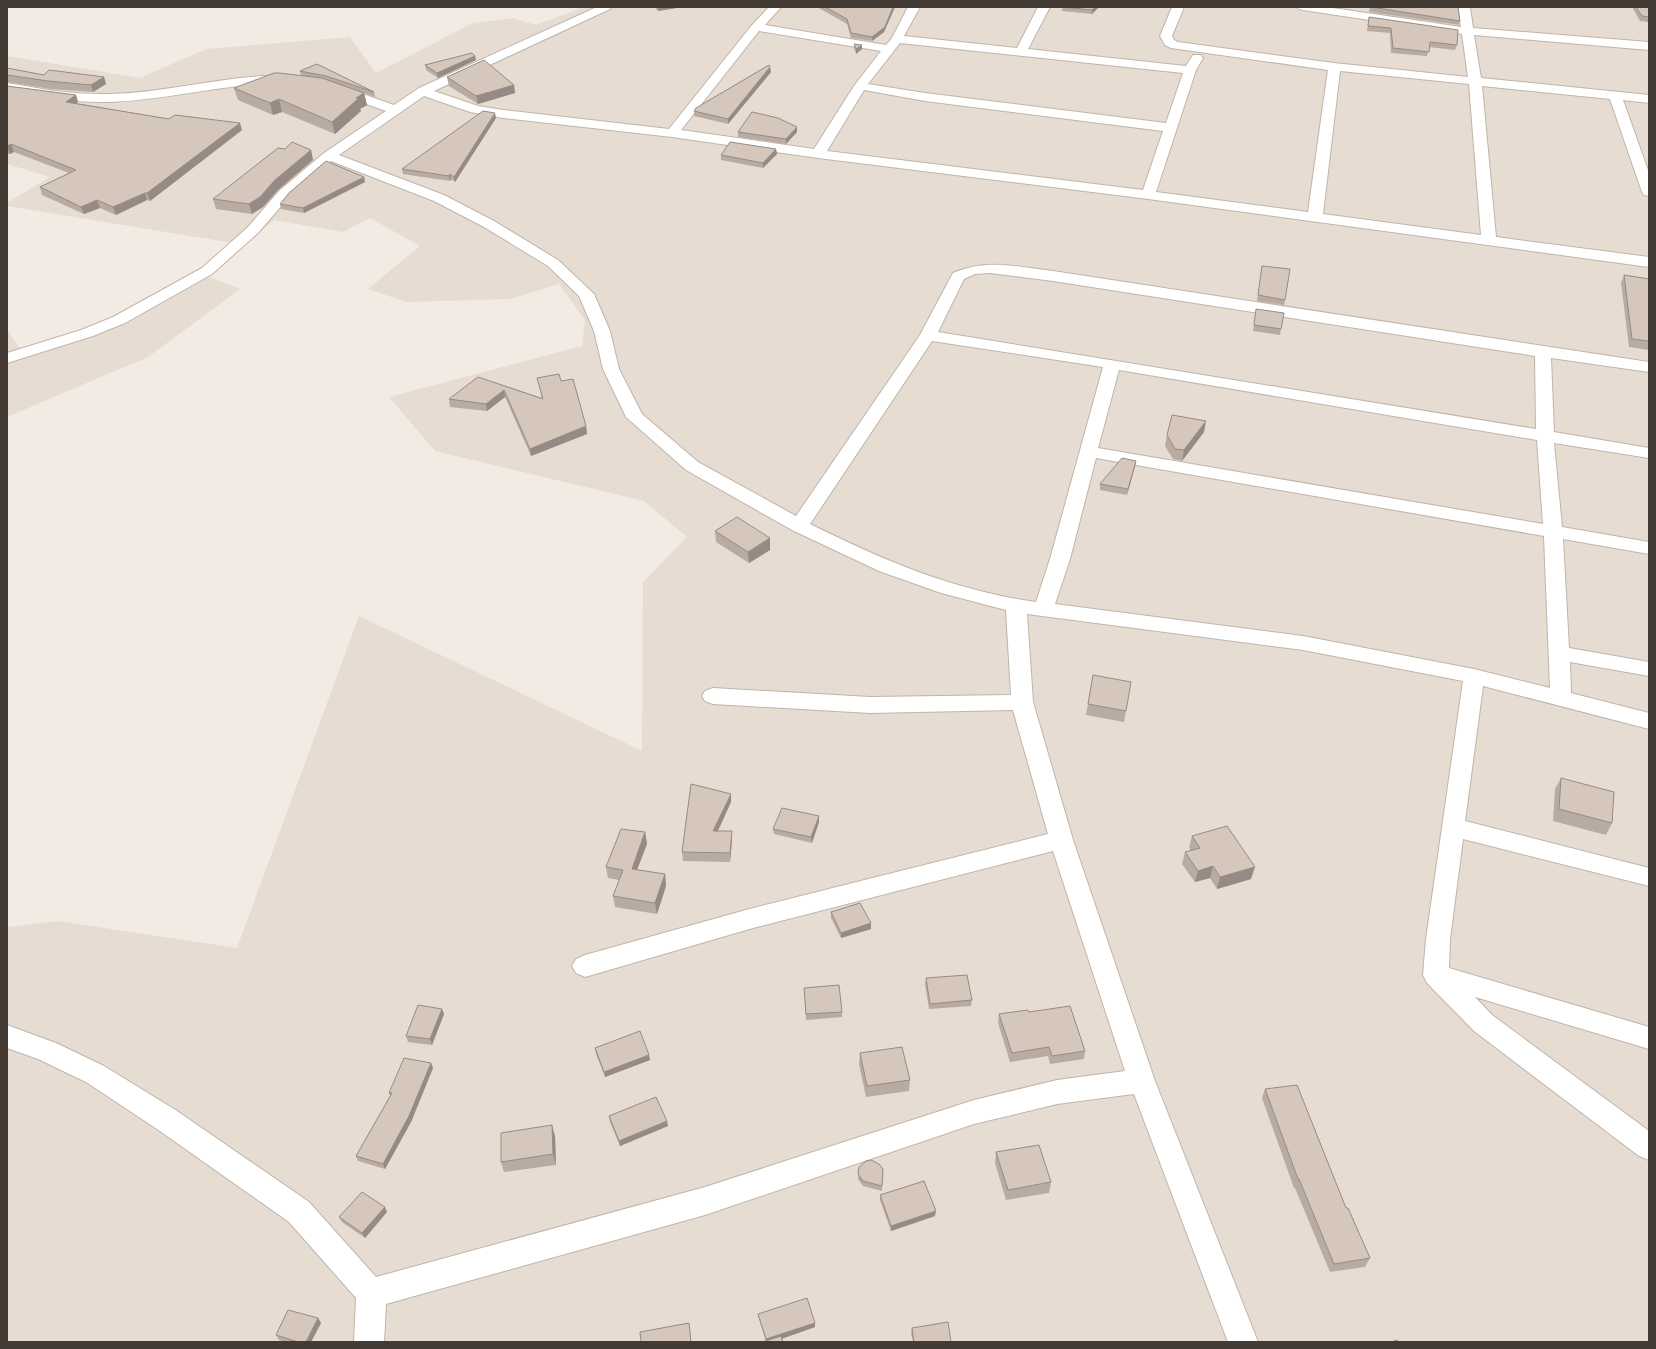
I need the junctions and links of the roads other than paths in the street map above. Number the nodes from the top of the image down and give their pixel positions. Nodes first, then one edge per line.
1 (606, 7) edge
2 (775, 7) edge
3 (914, 7) edge
4 (1044, 7) edge
5 (1178, 7) edge
6 (1303, 7) edge
7 (1464, 7) edge
8 (756, 27) junction
9 (1467, 31) junction
10 (897, 39) junction
11 (1649, 46) edge
12 (889, 49) junction
13 (1201, 49) junction
14 (1021, 51) junction
15 (1334, 67) junction
16 (1190, 70) junction
17 (293, 80) edge
18 (1475, 81) junction
19 (329, 86) edge
20 (860, 86) junction
21 (7, 87) edge
22 (423, 91) junction
23 (1615, 96) junction
24 (1649, 99) edge
25 (395, 110) junction
26 (1171, 128) junction
27 (672, 133) junction
28 (818, 154) junction
29 (329, 156) junction
30 (1649, 189) edge
31 (1148, 194) junction
32 (1315, 217) junction
33 (1490, 241) junction
34 (1649, 262) edge
35 (928, 335) junction
36 (1543, 352) junction
37 (7, 358) edge
38 (1112, 364) junction
39 (1649, 367) edge
40 (1545, 436) junction
41 (1088, 452) junction
42 (1649, 453) edge
43 (799, 526) junction
44 (1553, 530) junction
45 (1649, 548) edge
46 (1016, 606) junction
47 (1044, 608) junction
48 (1559, 653) junction
49 (1649, 669) edge
50 (1474, 676) junction
51 (714, 696) dead end
52 (1561, 698) junction
53 (1022, 702) junction
54 (1649, 720) edge
55 (1453, 827) junction
56 (1061, 840) junction
57 (1649, 878) edge
58 (585, 966) dead end
59 (1436, 975) junction
60 (7, 1036) edge
61 (1649, 1038) edge
62 (1142, 1081) junction
63 (1649, 1147) edge
64 (371, 1293) junction
65 (368, 1342) edge
66 (1244, 1342) edge

1 - 22 street
2 - 8 street
3 - 10 street
4 - 14 street
5 - 13 street
6 - 9 street
7 - 9 street
8 - 12 street
8 - 27 street
9 - 11 street
9 - 18 street
10 - 12 street
10 - 14 street
12 - 20 street
13 - 15 street
13 - 16 street
14 - 16 street
15 - 18 street
15 - 32 street
16 - 26 street
17 - 21 street
18 - 23 street
18 - 33 street
19 - 25 street
20 - 26 street
20 - 28 street
22 - 25 street
22 - 27 street
23 - 24 street
23 - 30 street
25 - 29 street
26 - 31 street
27 - 28 street
28 - 31 street
29 - 37 street
29 - 43 street
31 - 32 street
32 - 33 street
33 - 34 street
35 - 36 street
35 - 38 street
35 - 43 street
36 - 39 street
36 - 40 street
38 - 40 street
38 - 41 street
40 - 42 street
40 - 44 street
41 - 44 street
41 - 47 street
43 - 46 street
44 - 45 street
44 - 48 street
46 - 47 street
46 - 53 street
47 - 50 street
48 - 49 street
48 - 52 street
50 - 52 street
50 - 55 street
51 - 53 street
52 - 54 street
53 - 56 street
55 - 57 street
55 - 59 street
56 - 58 street
56 - 62 street
59 - 61 street
59 - 63 street
60 - 64 street
62 - 64 street
62 - 66 street
64 - 65 street

